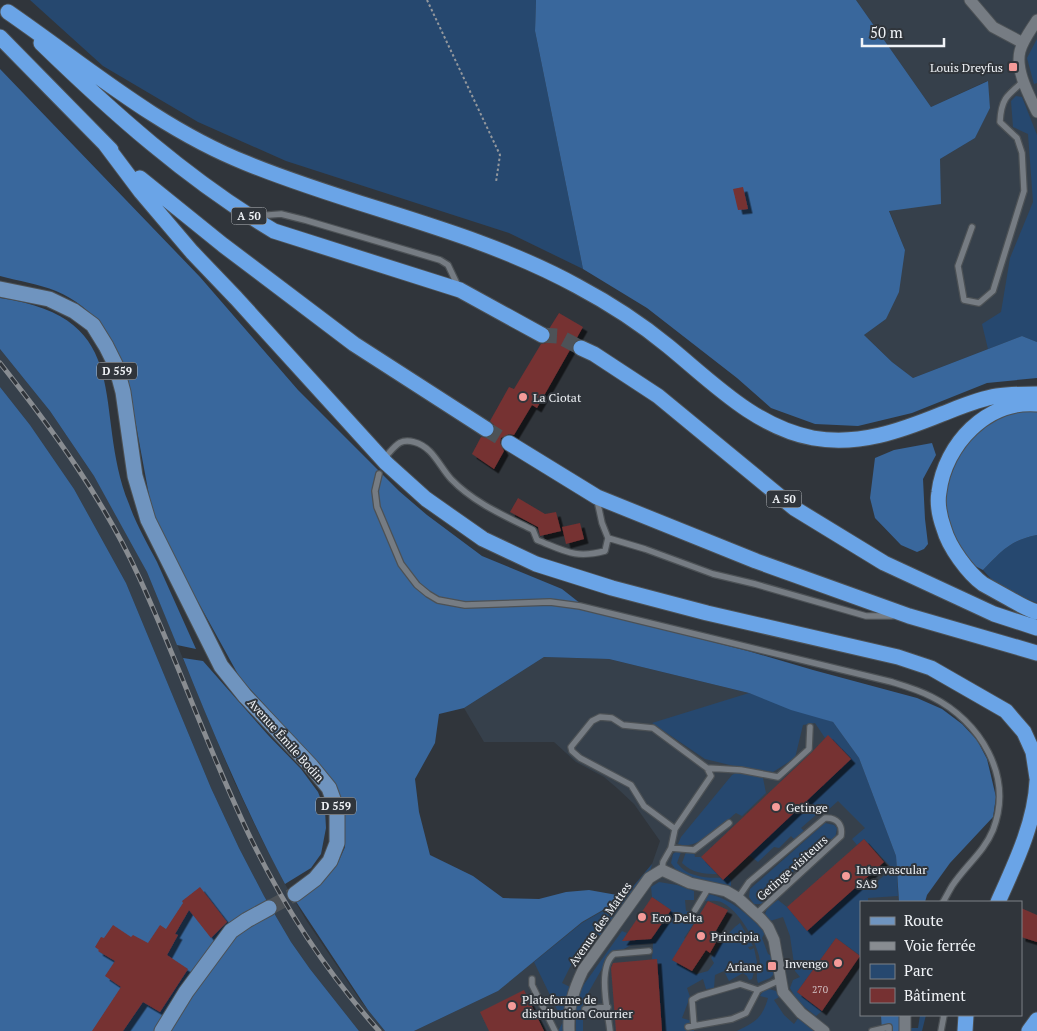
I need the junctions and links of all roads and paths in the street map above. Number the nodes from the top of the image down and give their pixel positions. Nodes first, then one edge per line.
1 (428, 0) edge
2 (970, 0) edge
3 (4, 8) edge
4 (1037, 20) edge
5 (0, 37) edge
6 (1023, 43) junction
7 (1024, 81) junction
8 (1033, 94) edge
9 (1037, 112) edge
10 (105, 144) junction
11 (496, 182) dead end
12 (249, 216) junction
13 (972, 227) dead end
14 (0, 289) edge
15 (460, 290) junction
16 (542, 335) tunnel mouth
17 (581, 348) tunnel mouth
18 (1037, 394) edge
19 (1037, 404) edge
20 (486, 429) tunnel mouth
21 (509, 443) tunnel mouth
22 (388, 454) dead end
23 (379, 474) dead end
24 (596, 498) junction
25 (608, 538) junction
26 (1037, 612) edge
27 (909, 616) junction
28 (1037, 628) edge
29 (1037, 653) edge
30 (810, 727) dead end
31 (707, 768) junction
32 (1037, 780) edge
33 (729, 823) dead end
34 (1037, 828) edge
35 (675, 829) junction
36 (671, 848) junction
37 (1017, 858) junction
38 (662, 870) junction
39 (709, 887) junction
40 (295, 894) tunnel mouth
41 (738, 898) junction
42 (944, 901) edge
43 (998, 901) edge
44 (269, 908) tunnel mouth
45 (695, 910) dead end
46 (756, 914) junction
47 (649, 951) dead end
48 (532, 980) dead end
49 (780, 980) junction
50 (758, 990) junction
51 (608, 1007) junction
52 (585, 1009) dead end
53 (905, 1016) edge
54 (944, 1016) edge
55 (966, 1016) edge
56 (1037, 1020) edge
57 (162, 1031) edge
58 (555, 1031) edge
59 (569, 1031) edge
60 (610, 1031) edge
61 (824, 1031) edge
62 (872, 1031) edge
63 (890, 1031) edge
64 (905, 1031) edge
65 (941, 1031) edge
66 (965, 1031) edge
67 (1029, 1031) edge

1 - 11 path
2 - 6 street
3 - 12 highway, A 50
3 - 18 highway
4 - 6 street
5 - 10 highway
6 - 7 street
7 - 8 street
7 - 13 lane
8 - 9 street
10 - 20 highway
10 - 32 highway
12 - 15 highway, A 50
12 - 15 lane
14 - 40 main road, Avenue Émile Bodin / D 559
15 - 16 highway, A 50
17 - 28 highway, A 50
19 - 26 highway
21 - 24 highway
22 - 25 lane
23 - 42 lane
24 - 25 lane
24 - 27 highway
25 - 27 lane
27 - 29 highway
30 - 31 lane
31 - 35 lane
31 - 35 lane
32 - 37 highway
33 - 36 lane
34 - 37 highway
35 - 36 lane
36 - 38 lane
37 - 43 highway
38 - 39 street
38 - 59 street, Avenue des Mattes
39 - 41 street
39 - 45 lane
41 - 46 street
41 - 46 lane, Getinge visiteurs
44 - 57 main road
46 - 49 street
47 - 51 lane
48 - 58 lane
49 - 50 lane
49 - 61 street
50 - 50 lane
51 - 52 lane
51 - 60 lane
53 - 64 street
54 - 65 lane
55 - 66 highway
56 - 67 highway
62 - 63 lane

